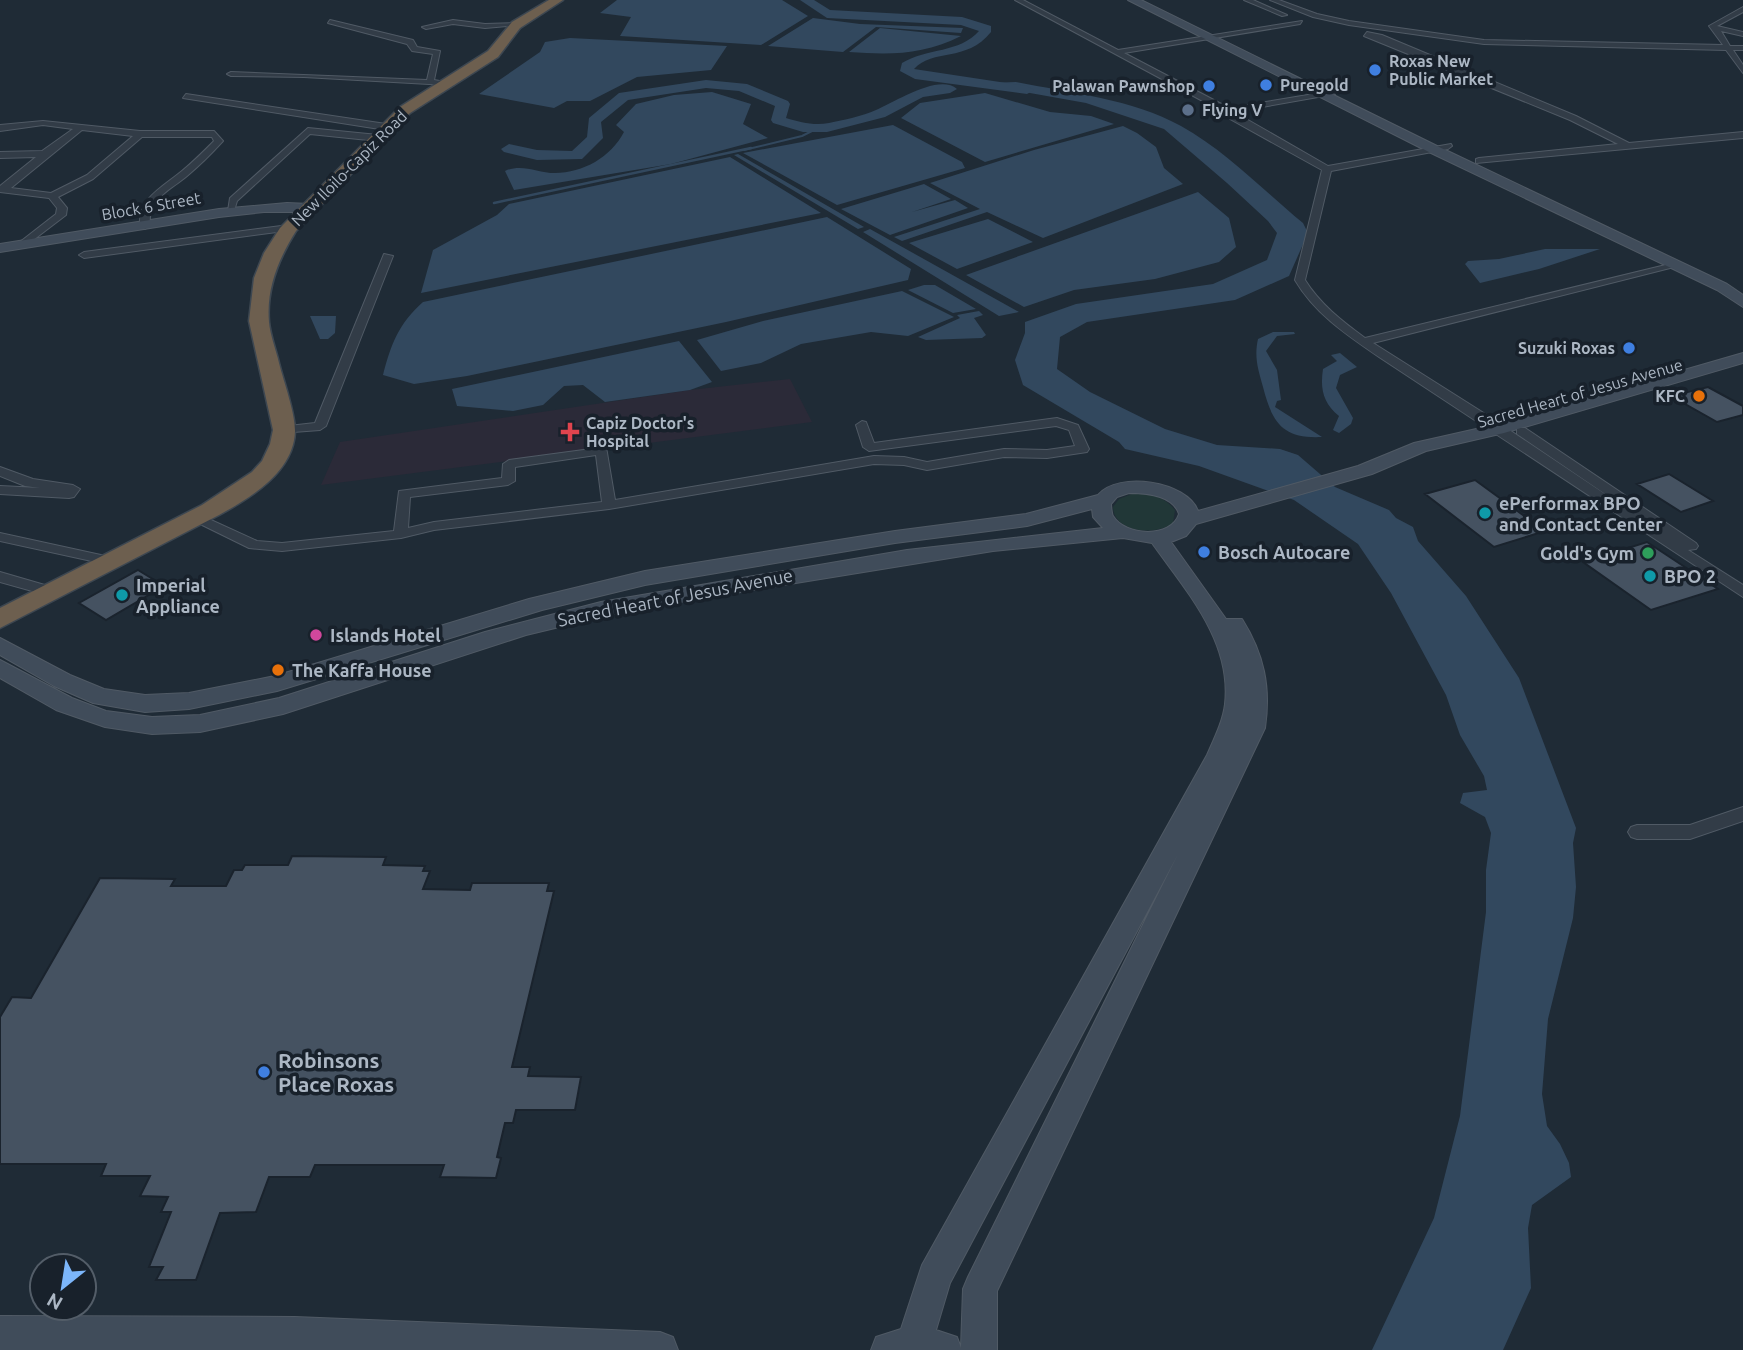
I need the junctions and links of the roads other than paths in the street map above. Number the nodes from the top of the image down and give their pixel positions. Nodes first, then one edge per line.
1 (557, 0) edge
2 (1018, 0) edge
3 (1133, 0) edge
4 (1144, 0) edge
5 (1247, 0) edge
6 (1273, 0) edge
7 (1743, 9) edge
8 (1726, 18) junction
9 (1743, 21) edge
10 (330, 22) dead end
11 (1300, 22) junction
12 (516, 25) junction
13 (426, 27) dead end
14 (1714, 28) junction
15 (1743, 34) edge
16 (1212, 36) junction
17 (1727, 46) junction
18 (1743, 48) edge
19 (1117, 52) junction
20 (1743, 71) edge
21 (231, 74) dead end
22 (438, 83) junction
23 (1335, 92) junction
24 (1321, 94) junction
25 (186, 96) dead end
26 (1228, 111) junction
27 (0, 128) edge
28 (78, 129) junction
29 (382, 132) junction
30 (140, 134) junction
31 (1743, 135) edge
32 (1440, 147) junction
33 (1632, 147) junction
34 (44, 154) junction
35 (0, 155) edge
36 (1479, 161) junction
37 (1327, 169) junction
38 (2, 189) edge
39 (52, 196) junction
40 (310, 208) junction
41 (231, 209) junction
42 (145, 226) junction
43 (289, 228) junction
44 (24, 244) junction
45 (0, 248) edge
46 (84, 255) dead end
47 (388, 256) dead end
48 (1674, 264) junction
49 (1743, 286) edge
50 (1743, 302) edge
51 (1365, 341) junction
52 (1743, 345) edge
53 (1743, 358) edge
54 (862, 425) dead end
55 (1499, 425) junction
56 (284, 430) junction
57 (872, 453) junction
58 (0, 471) edge
59 (0, 490) edge
60 (1103, 500) junction
61 (609, 505) junction
62 (195, 518) junction
63 (1658, 524) junction
64 (1644, 528) junction
65 (1172, 530) junction
66 (1124, 532) junction
67 (401, 534) junction
68 (0, 537) edge
69 (110, 561) junction
70 (1715, 568) junction
71 (0, 577) edge
72 (1743, 580) edge
73 (50, 591) junction
74 (1743, 592) edge
75 (0, 619) edge
76 (0, 645) edge
77 (429, 648) junction
78 (33, 664) junction
79 (7, 672) edge
80 (83, 690) junction
81 (240, 704) junction
82 (62, 705) junction
83 (1743, 814) edge
84 (1637, 832) dead end
85 (0, 1334) edge
86 (915, 1348) edge
87 (660, 1350) edge
88 (979, 1350) edge

1 - 12 highway, New Iloilo-Capiz Road
2 - 19 street
3 - 16 street
4 - 16 street
5 - 11 street
6 - 17 street
7 - 8 street
8 - 9 street
8 - 14 street
10 - 22 street
11 - 16 street
11 - 33 street
12 - 13 street
12 - 22 highway, New Iloilo-Capiz Road
14 - 15 street
14 - 17 street
16 - 19 street
16 - 23 street
16 - 24 street
17 - 18 street
17 - 20 street
19 - 26 street
21 - 22 street
22 - 29 highway, New Iloilo-Capiz Road
23 - 24 street
23 - 32 street
24 - 26 street
24 - 32 street
25 - 29 street
26 - 37 street
27 - 28 street
28 - 30 street
28 - 34 street
29 - 40 highway, New Iloilo-Capiz Road
29 - 41 street
30 - 39 street
30 - 42 street
31 - 33 street
32 - 36 street
32 - 37 street
32 - 48 street
33 - 36 street
34 - 35 street
34 - 38 street
36 - 49 street
37 - 51 street
38 - 39 street
39 - 44 street
40 - 41 street, Block 6 Street
40 - 43 highway, New Iloilo-Capiz Road
41 - 42 street, Block 6 Street
42 - 44 street, Block 6 Street
43 - 46 street
43 - 56 highway, New Iloilo-Capiz Road
44 - 45 street, Block 6 Street
47 - 56 street
48 - 50 street
48 - 51 street
51 - 55 street
52 - 55 street, Sacred Heart of Jesus Avenue
53 - 55 street, Sacred Heart of Jesus Avenue
54 - 57 street
55 - 63 street
55 - 64 street
55 - 65 street, Sacred Heart of Jesus Avenue
56 - 62 highway
57 - 57 street
57 - 61 street
58 - 59 street
60 - 65 street, Sacred Heart of Jesus Avenue
60 - 66 street
60 - 77 street, Sacred Heart of Jesus Avenue
61 - 67 street
61 - 67 street
62 - 67 street
62 - 69 highway
63 - 64 street
63 - 70 street
64 - 70 street
65 - 66 street, Sacred Heart of Jesus Avenue
65 - 86 street
65 - 88 street
66 - 77 street, Sacred Heart of Jesus Avenue
68 - 69 street
69 - 73 highway
70 - 72 street
70 - 74 street
71 - 73 street
73 - 75 highway
76 - 78 street, Sacred Heart of Jesus Avenue
77 - 81 street, Sacred Heart of Jesus Avenue
78 - 79 street
78 - 80 street, Sacred Heart of Jesus Avenue
79 - 82 street, Sacred Heart of Jesus Avenue
80 - 81 street, Sacred Heart of Jesus Avenue
80 - 82 street
81 - 82 street, Sacred Heart of Jesus Avenue
83 - 84 street
85 - 87 street

